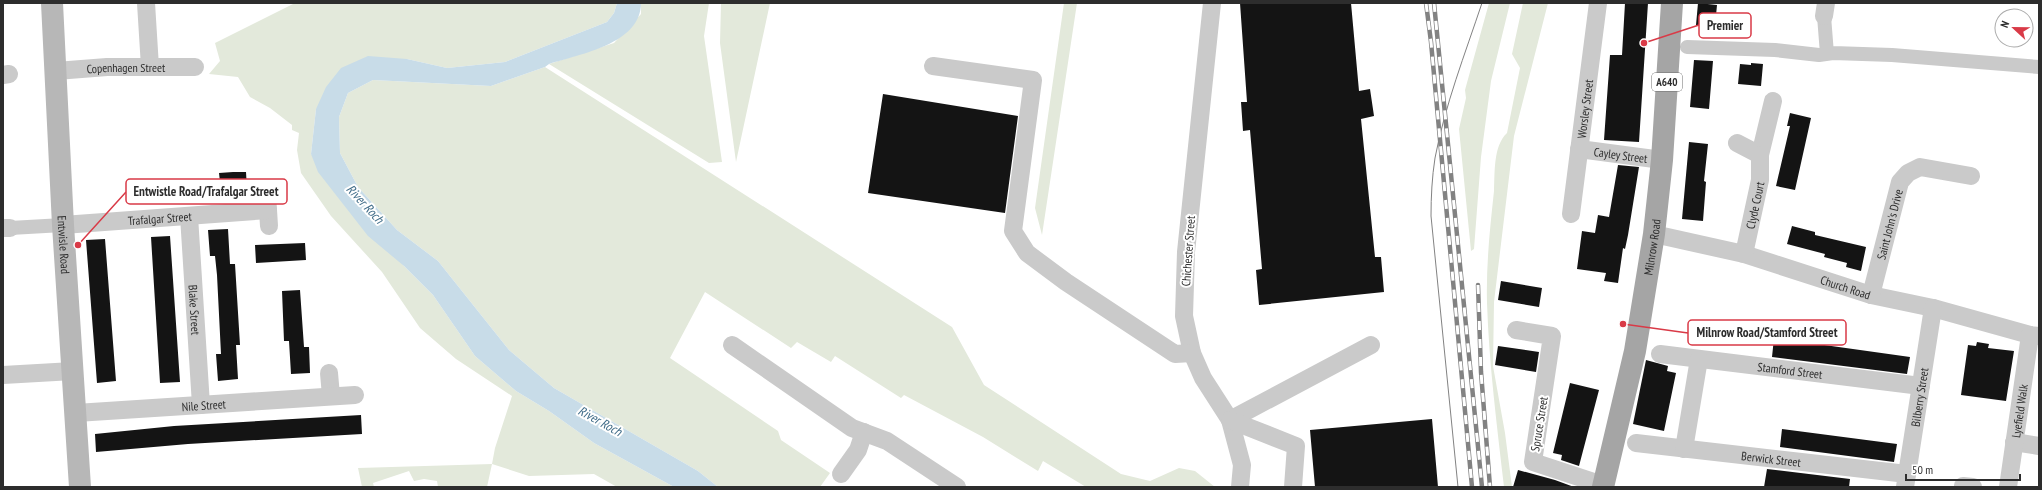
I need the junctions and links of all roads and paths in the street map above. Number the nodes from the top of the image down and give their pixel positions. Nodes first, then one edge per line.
1 (52, 3) edge
2 (146, 3) edge
3 (1212, 3) edge
4 (1598, 3) edge
5 (1672, 3) edge
6 (1825, 10) edge
7 (1686, 47) dead end
8 (1827, 54) junction
9 (933, 66) dead end
10 (150, 67) junction
11 (195, 67) dead end
12 (2039, 67) edge
13 (56, 70) junction
14 (1773, 101) dead end
15 (1738, 143) dead end
16 (1579, 149) junction
17 (1760, 155) junction
18 (1662, 160) junction
19 (1971, 176) dead end
20 (268, 210) dead end
21 (1571, 214) dead end
22 (189, 216) junction
23 (63, 225) junction
24 (6, 228) edge
25 (1654, 234) junction
26 (1744, 254) junction
27 (1871, 295) junction
28 (1933, 308) junction
29 (1516, 330) dead end
30 (2034, 335) edge
31 (732, 345) dead end
32 (1371, 345) dead end
33 (1192, 353) junction
34 (1660, 354) dead end
35 (1699, 359) junction
36 (73, 371) junction
37 (330, 373) dead end
38 (3, 375) edge
39 (1921, 386) junction
40 (355, 395) dead end
41 (331, 396) junction
42 (201, 405) junction
43 (76, 413) junction
44 (1230, 420) junction
45 (864, 432) junction
46 (2014, 442) junction
47 (1636, 443) dead end
48 (2039, 446) edge
49 (1684, 449) junction
50 (841, 474) dead end
51 (1906, 480) edge
52 (938, 482) edge
53 (1603, 486) edge
54 (80, 487) edge
55 (957, 487) edge
56 (1240, 487) edge
57 (1293, 487) edge
58 (2008, 487) edge

1 - 13 main road, Entwisle Road
2 - 10 street
3 - 33 street, Chichester Street
4 - 16 street, Worsley Street
5 - 18 main road, Milnrow Road / A640
6 - 8 street
7 - 8 street
8 - 12 street
9 - 33 street
10 - 11 street, Copenhagen Street
10 - 13 street, Copenhagen Street
13 - 23 main road, Entwisle Road
14 - 17 street, Clyde Court
15 - 17 street
16 - 18 street, Cayley Street
16 - 21 street, Worsley Street
17 - 26 street, Clyde Court
18 - 25 main road, Milnrow Road / A640
19 - 27 street, Saint John's Drive
20 - 22 street, Trafalgar Street
22 - 23 street, Trafalgar Street
22 - 42 street, Blake Street
23 - 24 street, Trafalgar Street
23 - 36 main road, Entwisle Road
25 - 26 street, Church Road
25 - 53 main road, Milnrow Road / A640
26 - 27 street, Church Road
27 - 28 street, Church Road
28 - 30 street, Church Road
28 - 39 street, Bilberry Street
29 - 53 street, Spruce Street
30 - 46 street, Lyefield Walk
31 - 45 street
32 - 44 street
33 - 44 street, Chichester Street
34 - 35 street, Stamford Street
35 - 39 street, Stamford Street
35 - 49 street
36 - 38 street
36 - 43 main road, Entwisle Road
37 - 41 street
39 - 51 street, Bilberry Street
40 - 41 street, Nile Street
41 - 42 street, Nile Street
42 - 43 street, Nile Street
43 - 54 main road, Entwisle Road
44 - 56 street, Chichester Street
44 - 57 street
45 - 50 street
45 - 52 street
46 - 48 street
46 - 58 street, Lyefield Walk
47 - 49 street, Berwick Street
49 - 51 street, Berwick Street
52 - 55 street

